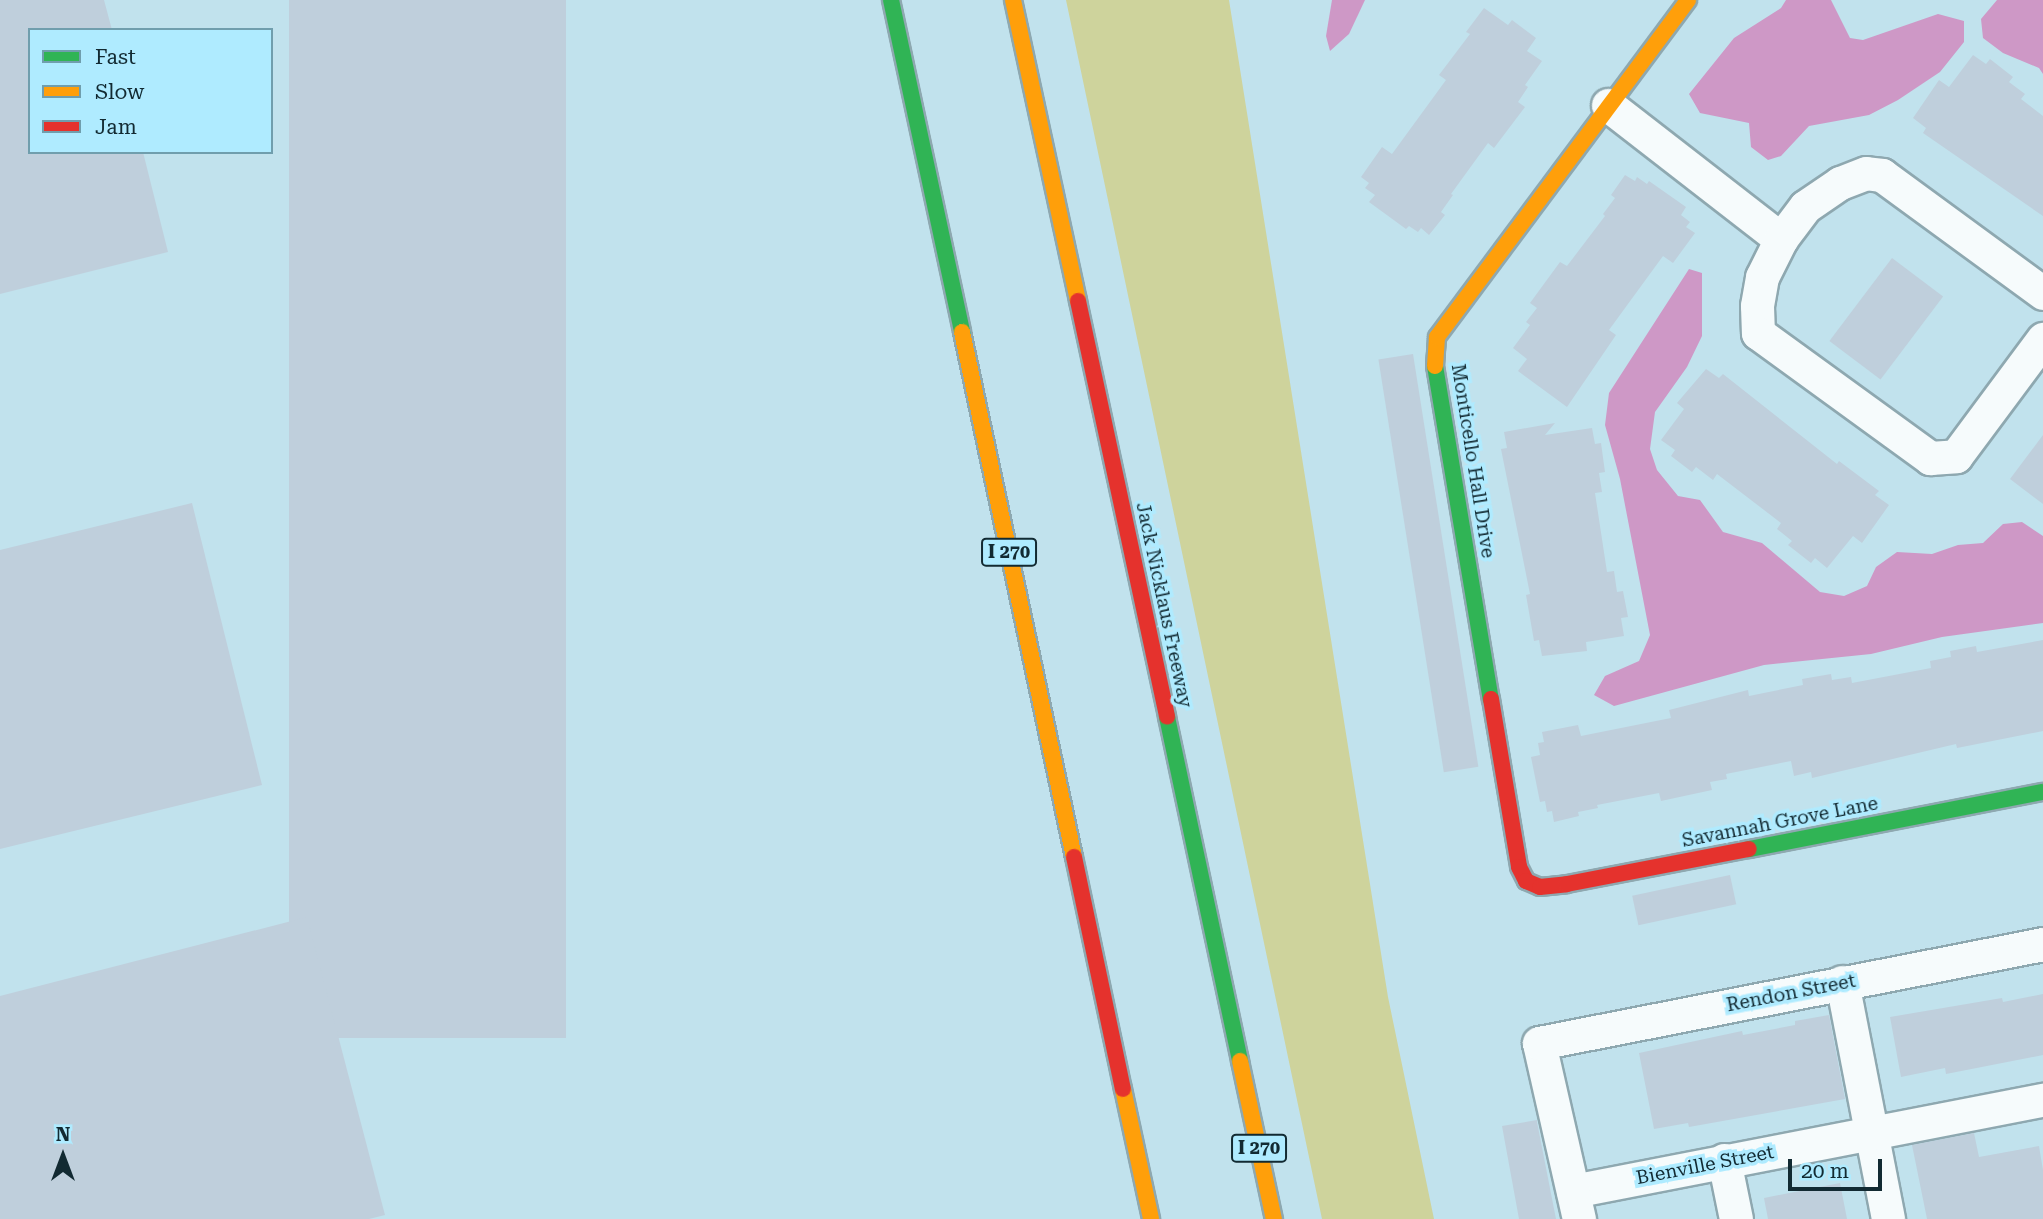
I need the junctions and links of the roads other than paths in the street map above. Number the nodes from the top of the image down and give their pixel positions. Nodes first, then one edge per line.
1 (891, 0) edge
2 (1013, 0) edge
3 (1688, 0) edge
4 (1608, 105) junction
5 (1781, 239) junction
6 (2043, 293) edge
7 (2043, 339) edge
8 (2043, 792) edge
9 (1526, 881) joint
10 (2043, 944) edge
11 (1842, 982) junction
12 (2043, 1100) edge
13 (1871, 1135) junction
14 (1724, 1160) junction
15 (1576, 1205) edge
16 (1151, 1219) edge
17 (1274, 1219) edge
18 (1735, 1219) edge
19 (1888, 1219) edge

1 - 16 main road, I 270
2 - 17 main road, Jack Nicklaus Freeway / I 270
3 - 4 main road, Monticello Hall Drive
4 - 5 street
4 - 9 main road, Monticello Hall Drive
5 - 6 street
5 - 7 street
8 - 9 main road, Savannah Grove Lane
10 - 11 street, Rendon Street
11 - 13 street
11 - 15 street, Rendon Street
12 - 13 street, Bienville Street
13 - 14 street, Bienville Street
13 - 19 street
14 - 15 street, Bienville Street
14 - 18 street

